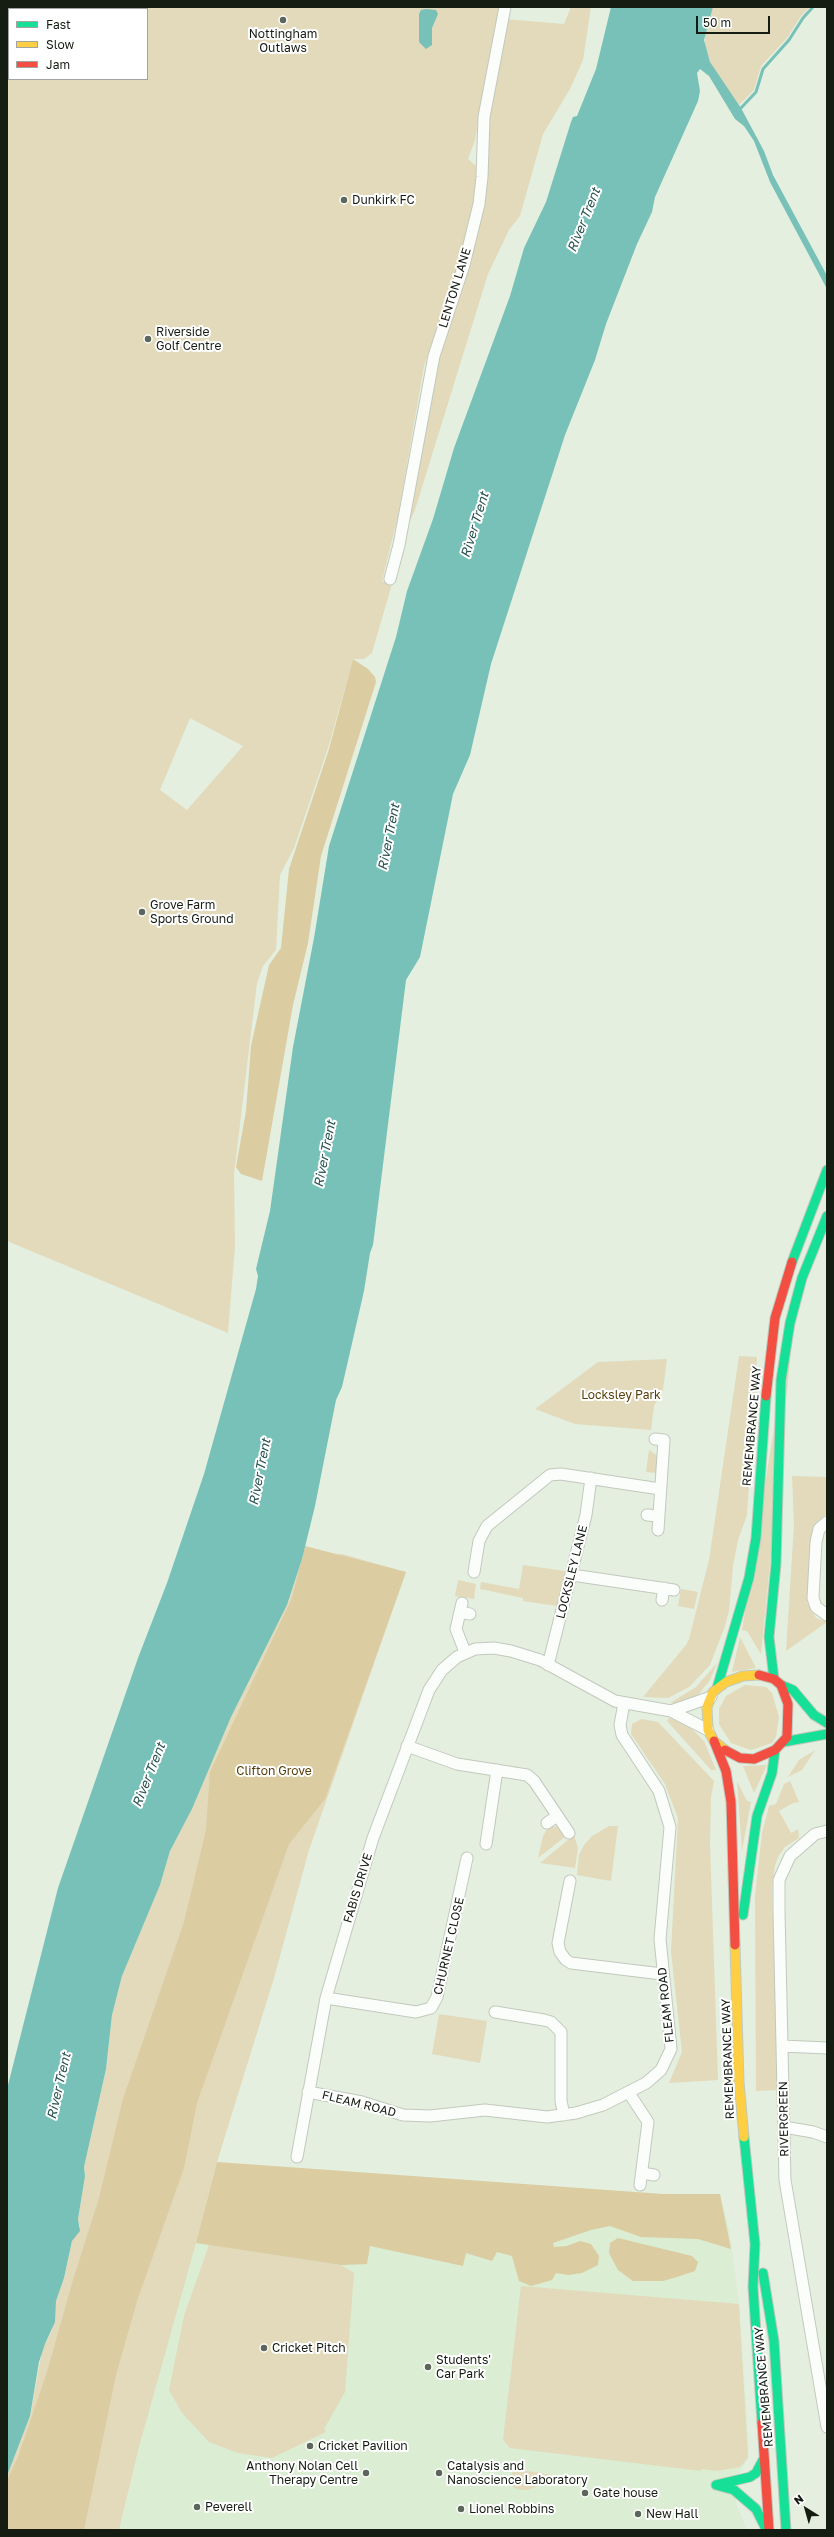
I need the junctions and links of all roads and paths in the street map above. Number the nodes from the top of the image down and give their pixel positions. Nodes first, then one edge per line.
1 (505, 7) edge
2 (390, 579) dead end
3 (827, 1170) edge
4 (827, 1216) edge
5 (655, 1439) dead end
6 (591, 1478) junction
7 (660, 1489) junction
8 (647, 1515) dead end
9 (659, 1516) junction
10 (827, 1522) edge
11 (658, 1530) dead end
12 (474, 1572) dead end
13 (572, 1575) junction
14 (662, 1600) dead end
15 (464, 1610) dead end
16 (827, 1615) edge
17 (465, 1652) junction
18 (548, 1664) junction
19 (777, 1682) junction
20 (714, 1692) junction
21 (624, 1703) junction
22 (671, 1711) junction
23 (827, 1723) edge
24 (708, 1730) junction
25 (827, 1734) edge
26 (714, 1741) junction
27 (783, 1742) junction
28 (407, 1746) junction
29 (775, 1750) junction
30 (497, 1770) junction
31 (558, 1816) junction
32 (547, 1824) dead end
33 (476, 1828) dead end
34 (488, 1830) junction
35 (827, 1831) edge
36 (568, 1833) dead end
37 (486, 1844) dead end
38 (467, 1858) dead end
39 (565, 1888) dead end
40 (737, 1969) junction
41 (662, 1974) junction
42 (326, 1998) junction
43 (502, 2010) dead end
44 (782, 2046) junction
45 (827, 2048) edge
46 (308, 2092) junction
47 (629, 2093) junction
48 (564, 2115) junction
49 (784, 2127) junction
50 (827, 2137) edge
51 (297, 2157) dead end
52 (642, 2173) junction
53 (654, 2175) dead end
54 (640, 2185) dead end
55 (754, 2244) junction
56 (827, 2427) edge
57 (782, 2453) junction
58 (763, 2460) junction
59 (758, 2486) junction
60 (734, 2490) junction
61 (767, 2530) edge
62 (786, 2530) edge

1 - 2 street, LENTON LANE
3 - 20 main road, REMEMBRANCE WAY
4 - 19 main road, REMEMBRANCE WAY
5 - 7 street
6 - 7 street
6 - 12 street
6 - 13 street, LOCKSLEY LANE
7 - 9 street
8 - 9 street
9 - 11 street
10 - 16 street
13 - 14 street
13 - 18 street, LOCKSLEY LANE
15 - 17 street
17 - 18 street, FABIS DRIVE
17 - 28 street, FABIS DRIVE
18 - 21 street, FABIS DRIVE
19 - 20 main road
19 - 23 main road
19 - 27 main road
20 - 22 street, FABIS DRIVE
20 - 24 main road
21 - 22 street, FABIS DRIVE
21 - 41 street, FLEAM ROAD
22 - 24 street, FABIS DRIVE
24 - 26 main road
25 - 27 main road
26 - 29 main road
26 - 40 main road, REMEMBRANCE WAY
27 - 29 main road
28 - 30 street
28 - 42 street, FABIS DRIVE
29 - 40 main road, REMEMBRANCE WAY
30 - 31 street
30 - 34 street
31 - 32 street
31 - 36 street
33 - 34 street
34 - 37 street
35 - 44 street, RIVERGREEN
38 - 42 street, CHURNET CLOSE
39 - 41 street
40 - 55 main road, REMEMBRANCE WAY
41 - 47 street, FLEAM ROAD
42 - 46 street, FABIS DRIVE
43 - 48 street
44 - 45 street
44 - 49 street, RIVERGREEN
46 - 48 street, FLEAM ROAD
46 - 51 street, FABIS DRIVE
47 - 48 street, FLEAM ROAD
47 - 52 street
49 - 50 street
49 - 56 street, RIVERGREEN
52 - 53 street
52 - 54 street
55 - 57 main road, REMEMBRANCE WAY
55 - 58 main road, REMEMBRANCE WAY
57 - 59 main road
57 - 62 main road, REMEMBRANCE WAY
58 - 59 main road, REMEMBRANCE WAY
58 - 60 main road
59 - 60 main road
59 - 61 main road, REMEMBRANCE WAY
60 - 61 main road

